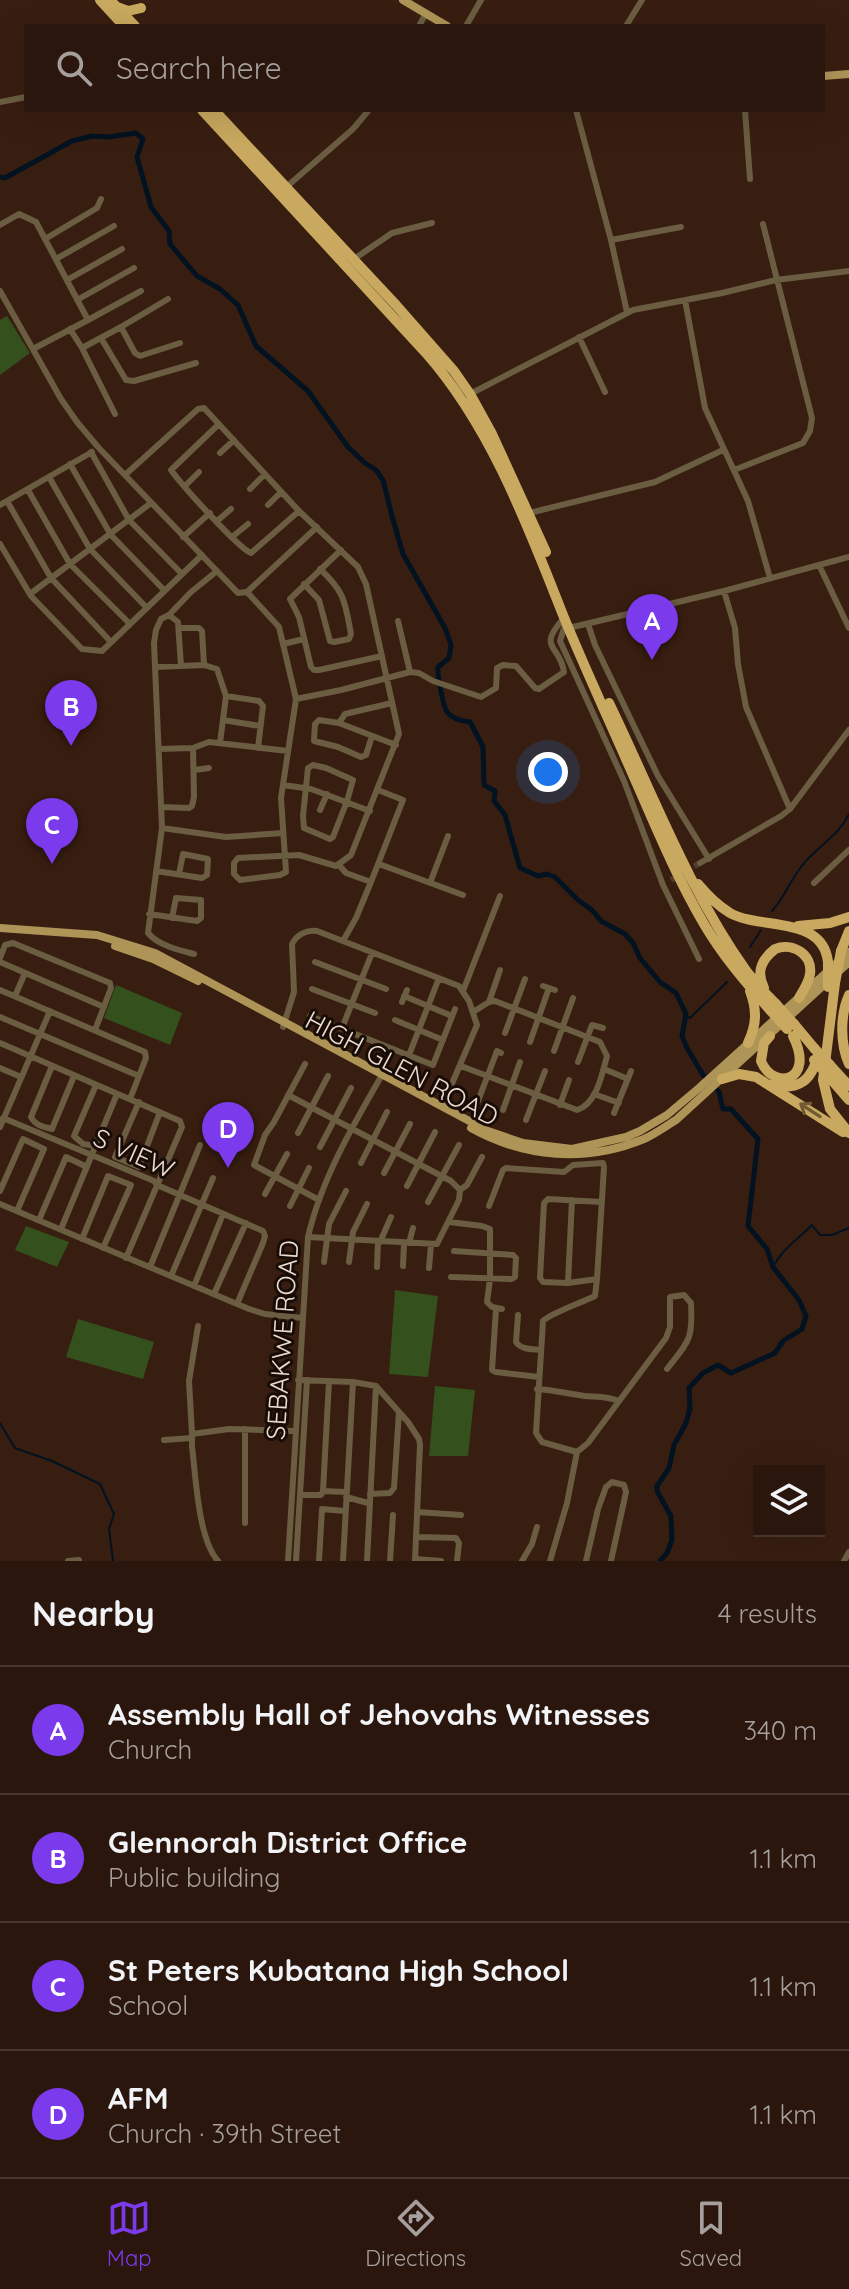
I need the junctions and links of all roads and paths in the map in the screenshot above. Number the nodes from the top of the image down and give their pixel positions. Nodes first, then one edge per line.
1 (100, 0) edge
2 (403, 0) edge
3 (481, 0) edge
4 (642, 0) edge
5 (113, 3) edge
6 (145, 4) edge
7 (426, 13) junction
8 (129, 24) edge
9 (420, 24) edge
10 (444, 24) edge
11 (467, 24) edge
12 (627, 24) edge
13 (849, 74) edge
14 (825, 76) edge
15 (24, 97) edge
16 (0, 102) edge
17 (204, 112) edge
18 (216, 112) edge
19 (367, 112) edge
20 (577, 112) edge
21 (745, 112) edge
22 (750, 179) dead end
23 (283, 190) junction
24 (101, 199) dead end
25 (432, 223) dead end
26 (763, 224) dead end
27 (0, 225) edge
28 (114, 226) dead end
29 (681, 227) dead end
30 (45, 239) junction
31 (611, 240) junction
32 (122, 249) dead end
33 (56, 259) junction
34 (354, 259) junction
35 (134, 268) dead end
36 (849, 271) edge
37 (67, 280) junction
38 (776, 280) junction
39 (0, 291) edge
40 (141, 291) dead end
41 (168, 299) dead end
42 (77, 300) junction
43 (685, 300) junction
44 (627, 312) junction
45 (88, 320) junction
46 (121, 327) junction
47 (70, 329) junction
48 (579, 337) junction
49 (101, 338) junction
50 (180, 343) dead end
51 (82, 348) junction
52 (33, 349) junction
53 (196, 363) dead end
54 (605, 392) dead end
55 (470, 394) junction
56 (115, 414) dead end
57 (219, 424) junction
58 (234, 440) junction
59 (98, 447) junction
60 (723, 450) junction
61 (91, 452) junction
62 (220, 453) dead end
63 (70, 464) junction
64 (734, 470) junction
65 (199, 472) dead end
66 (265, 474) junction
67 (125, 475) junction
68 (49, 477) junction
69 (185, 486) junction
70 (250, 489) dead end
71 (28, 490) junction
72 (281, 492) junction
73 (3, 503) edge
74 (151, 503) junction
75 (268, 505) dead end
76 (231, 509) dead end
77 (299, 511) junction
78 (210, 513) junction
79 (525, 514) junction
80 (129, 520) junction
81 (217, 521) junction
82 (248, 524) dead end
83 (317, 527) junction
84 (111, 535) junction
85 (183, 537) junction
86 (232, 537) junction
87 (0, 544) edge
88 (90, 549) junction
89 (341, 550) junction
90 (202, 555) junction
91 (849, 557) edge
92 (70, 564) junction
93 (819, 565) junction
94 (320, 569) junction
95 (217, 571) junction
96 (181, 573) junction
97 (51, 578) junction
98 (770, 578) junction
99 (304, 584) junction
100 (164, 590) junction
101 (724, 591) junction
102 (247, 592) junction
103 (30, 594) junction
104 (146, 607) junction
105 (169, 615) junction
106 (398, 621) dead end
107 (568, 622) junction
108 (129, 623) junction
109 (588, 624) junction
110 (179, 628) junction
111 (849, 628) edge
112 (304, 639) junction
113 (111, 642) junction
114 (283, 644) junction
115 (382, 656) junction
116 (204, 665) junction
117 (181, 666) junction
118 (156, 667) junction
119 (410, 672) junction
120 (388, 679) junction
121 (226, 696) junction
122 (296, 699) junction
123 (392, 703) junction
124 (223, 720) junction
125 (339, 723) junction
126 (260, 726) junction
127 (849, 730) edge
128 (372, 736) junction
129 (220, 743) junction
130 (396, 745) junction
131 (193, 748) junction
132 (258, 748) junction
133 (159, 749) junction
134 (288, 751) junction
135 (209, 768) dead end
136 (194, 770) junction
137 (283, 785) junction
138 (306, 788) junction
139 (378, 790) junction
140 (327, 794) junction
141 (347, 801) junction
142 (162, 807) junction
143 (790, 809) junction
144 (320, 810) dead end
145 (370, 811) junction
146 (162, 828) junction
147 (283, 833) junction
148 (448, 836) dead end
149 (849, 850) edge
150 (285, 855) junction
151 (709, 859) junction
152 (700, 863) tunnel mouth
153 (379, 864) junction
154 (339, 865) junction
155 (684, 868) junction
156 (156, 871) junction
157 (179, 874) junction
158 (671, 880) tunnel mouth
159 (371, 882) junction
160 (430, 883) junction
161 (814, 883) dead end
162 (663, 885) junction
163 (463, 895) dead end
164 (500, 896) dead end
165 (149, 914) junction
166 (849, 917) edge
167 (172, 918) junction
168 (788, 926) junction
169 (0, 928) edge
170 (849, 931) edge
171 (343, 941) junction
172 (845, 951) edge
173 (372, 953) junction
174 (194, 954) dead end
175 (699, 959) dead end
176 (0, 960) edge
177 (315, 962) dead end
178 (849, 962) edge
179 (500, 970) dead end
180 (25, 973) junction
181 (439, 978) junction
182 (361, 979) junction
183 (525, 979) dead end
184 (745, 982) junction
185 (832, 985) junction
186 (386, 988) dead end
187 (549, 988) dead end
188 (312, 989) dead end
189 (0, 990) edge
190 (463, 991) junction
191 (768, 995) junction
192 (849, 995) edge
193 (15, 996) junction
194 (404, 996) dead end
195 (573, 998) dead end
196 (799, 998) junction
197 (489, 1002) junction
198 (351, 1004) junction
199 (428, 1005) junction
200 (104, 1007) junction
201 (773, 1007) junction
202 (513, 1009) junction
203 (50, 1011) junction
204 (473, 1012) junction
205 (376, 1013) dead end
206 (310, 1016) dead end
207 (0, 1017) edge
208 (538, 1018) junction
209 (395, 1020) dead end
210 (284, 1025) junction
211 (563, 1027) junction
212 (342, 1028) junction
213 (603, 1028) dead end
214 (95, 1030) junction
215 (418, 1030) junction
216 (791, 1030) junction
217 (504, 1033) dead end
218 (40, 1034) junction
219 (770, 1036) junction
220 (587, 1037) junction
221 (443, 1040) junction
222 (530, 1042) dead end
223 (0, 1043) edge
224 (748, 1043) junction
225 (496, 1051) dead end
226 (553, 1051) dead end
227 (409, 1055) junction
228 (31, 1057) junction
229 (520, 1062) dead end
230 (578, 1062) dead end
231 (305, 1064) dead end
232 (849, 1064) edge
233 (52, 1066) junction
234 (461, 1066) junction
235 (0, 1068) edge
236 (604, 1069) junction
237 (545, 1071) dead end
238 (720, 1075) junction
239 (74, 1076) junction
240 (139, 1076) junction
241 (328, 1076) dead end
242 (487, 1076) junction
243 (21, 1077) junction
244 (381, 1077) junction
245 (569, 1080) dead end
246 (96, 1085) junction
247 (512, 1085) junction
248 (770, 1085) junction
249 (849, 1086) edge
250 (351, 1088) dead end
251 (702, 1091) junction
252 (117, 1094) junction
253 (594, 1094) junction
254 (0, 1095) edge
255 (288, 1095) junction
256 (536, 1095) junction
257 (11, 1099) junction
258 (130, 1099) junction
259 (476, 1100) dead end
260 (849, 1100) edge
261 (139, 1102) junction
262 (619, 1103) junction
263 (560, 1105) junction
264 (442, 1107) junction
265 (311, 1108) junction
266 (502, 1110) dead end
267 (160, 1112) junction
268 (387, 1112) dead end
269 (614, 1113) dead end
270 (526, 1119) dead end
271 (333, 1121) junction
272 (1, 1122) edge
273 (410, 1124) dead end
274 (352, 1130) junction
275 (435, 1132) dead end
276 (298, 1133) dead end
277 (849, 1134) edge
278 (372, 1140) junction
279 (200, 1145) dead end
280 (459, 1145) dead end
281 (96, 1146) junction
282 (320, 1147) dead end
283 (396, 1152) junction
284 (287, 1154) dead end
285 (92, 1156) junction
286 (482, 1157) dead end
287 (361, 1163) dead end
288 (418, 1165) junction
289 (87, 1167) junction
290 (309, 1168) dead end
291 (384, 1173) dead end
292 (442, 1176) junction
293 (275, 1177) junction
294 (213, 1178) dead end
295 (157, 1185) junction
296 (407, 1186) dead end
297 (298, 1189) junction
298 (460, 1190) junction
299 (0, 1191) edge
300 (346, 1191) dead end
301 (265, 1194) dead end
302 (181, 1195) junction
303 (319, 1200) junction
304 (572, 1200) junction
305 (428, 1202) dead end
306 (602, 1202) junction
307 (0, 1204) edge
308 (202, 1204) junction
309 (367, 1204) dead end
310 (290, 1206) dead end
311 (489, 1206) dead end
312 (17, 1211) junction
313 (223, 1214) junction
314 (391, 1217) dead end
315 (39, 1220) junction
316 (449, 1222) junction
317 (246, 1223) junction
318 (413, 1228) dead end
319 (61, 1229) junction
320 (308, 1237) junction
321 (82, 1239) junction
322 (326, 1239) junction
323 (351, 1240) junction
324 (379, 1242) junction
325 (406, 1243) junction
326 (431, 1244) junction
327 (103, 1248) junction
328 (453, 1253) dead end
329 (490, 1253) junction
330 (126, 1258) junction
331 (324, 1262) dead end
332 (349, 1262) dead end
333 (403, 1266) dead end
334 (150, 1267) junction
335 (377, 1267) dead end
336 (429, 1268) dead end
337 (171, 1276) junction
338 (451, 1277) dead end
339 (490, 1279) junction
340 (597, 1279) junction
341 (568, 1283) junction
342 (194, 1286) junction
343 (214, 1294) junction
344 (237, 1304) junction
345 (518, 1315) dead end
346 (302, 1318) junction
347 (198, 1326) dead end
348 (541, 1350) junction
349 (667, 1369) dead end
350 (539, 1377) junction
351 (298, 1380) junction
352 (307, 1380) junction
353 (329, 1381) junction
354 (353, 1382) junction
355 (376, 1386) junction
356 (537, 1389) junction
357 (619, 1401) junction
358 (399, 1412) junction
359 (245, 1429) junction
360 (295, 1431) junction
361 (192, 1436) junction
362 (164, 1440) dead end
363 (577, 1452) junction
364 (292, 1488) junction
365 (301, 1493) junction
366 (322, 1493) junction
367 (370, 1494) junction
368 (346, 1495) junction
369 (310, 1497) junction
370 (368, 1503) junction
371 (321, 1507) junction
372 (345, 1511) junction
373 (417, 1512) junction
374 (393, 1515) dead end
375 (461, 1515) dead end
376 (245, 1523) dead end
377 (537, 1527) dead end
378 (416, 1537) junction
379 (849, 1552) edge
380 (79, 1560) edge
381 (415, 1560) edge
382 (68, 1561) edge
383 (218, 1561) edge
384 (288, 1561) edge
385 (296, 1561) edge
386 (319, 1561) edge
387 (343, 1561) edge
388 (367, 1561) edge
389 (390, 1561) edge
390 (441, 1561) edge
391 (457, 1561) edge
392 (522, 1561) edge
393 (550, 1561) edge
394 (586, 1561) edge
395 (611, 1561) edge
396 (844, 1561) edge

1 - 8 highway
2 - 7 main road
3 - 11 street
4 - 12 street
5 - 6 highway
5 - 8 highway
6 - 8 highway
7 - 9 street
7 - 10 main road
13 - 14 main road
15 - 16 street
17 - 23 highway
18 - 23 highway
19 - 23 street
20 - 31 street
21 - 22 street
23 - 34 highway
23 - 79 highway
24 - 30 street
25 - 34 street
26 - 38 street
27 - 30 street
28 - 33 street
29 - 31 street
30 - 33 street
31 - 44 street
32 - 37 street
33 - 37 street
34 - 55 highway
35 - 42 street
36 - 38 street
37 - 42 street
38 - 43 street
38 - 64 street
39 - 52 street
40 - 45 street
41 - 46 street
42 - 45 street
43 - 44 street
43 - 60 street
44 - 48 street
45 - 47 street
46 - 49 street
46 - 50 street
47 - 51 street
47 - 52 street
48 - 54 street
48 - 55 street
49 - 51 street
49 - 53 street
51 - 56 street
52 - 59 street
55 - 79 highway
57 - 58 street
57 - 67 street
57 - 69 street
58 - 62 street
58 - 66 street
59 - 61 street
59 - 67 street
60 - 64 street
60 - 79 street
61 - 63 street
61 - 80 street
63 - 68 street
63 - 84 street
64 - 98 street
65 - 69 street
66 - 70 street
66 - 72 street
67 - 74 street
68 - 71 street
68 - 88 street
69 - 78 street
71 - 73 street
71 - 92 street
72 - 75 street
72 - 77 street
73 - 97 street
74 - 80 street
74 - 85 street
76 - 81 street
77 - 83 street
77 - 86 street
78 - 81 street
78 - 85 street
79 - 107 highway
80 - 84 street
80 - 96 street
81 - 86 street
82 - 86 street
83 - 89 street
83 - 102 street
84 - 88 street
84 - 100 street
85 - 90 street
87 - 103 street
88 - 92 street
88 - 104 street
89 - 94 street
89 - 115 street
90 - 95 street
90 - 96 street
91 - 93 street
92 - 97 street
92 - 108 street
93 - 98 street
93 - 111 street
94 - 99 street
94 - 99 street
95 - 102 street
95 - 105 street
96 - 100 street
97 - 103 street
97 - 113 street
98 - 101 street
99 - 112 street
100 - 104 street
101 - 109 street
101 - 143 street
102 - 114 street
103 - 113 street
104 - 108 street
105 - 110 street
105 - 118 street
106 - 119 street
107 - 109 street
107 - 119 street
107 - 155 highway
107 - 162 street
107 - 184 highway
108 - 113 street
109 - 151 street
110 - 116 street
110 - 117 street
112 - 114 street
112 - 115 street
114 - 122 street
115 - 120 street
116 - 117 street
116 - 121 street
117 - 118 street
118 - 133 street
119 - 120 street
120 - 122 street
120 - 123 street
121 - 124 street
121 - 126 street
122 - 134 street
123 - 125 street
123 - 130 street
124 - 126 street
124 - 129 street
125 - 128 street
125 - 128 street
126 - 132 street
127 - 143 street
128 - 130 street
129 - 131 street
129 - 132 street
130 - 139 street
131 - 133 street
131 - 136 street
132 - 134 street
133 - 142 street
134 - 137 street
135 - 136 street
136 - 142 street
137 - 138 street
137 - 147 street
138 - 140 street
138 - 141 street
138 - 141 street
139 - 145 street
139 - 153 street
140 - 141 street
140 - 144 street
141 - 145 street
142 - 146 street
143 - 151 street
145 - 154 street
146 - 147 street
146 - 156 street
147 - 150 street
148 - 160 street
149 - 161 street
150 - 150 street
150 - 154 street
151 - 152 street
153 - 159 street
153 - 160 street
154 - 159 street
155 - 168 highway
155 - 191 highway
156 - 157 street
156 - 165 street
157 - 157 street
158 - 162 street
159 - 171 street
160 - 163 street
162 - 175 street
164 - 190 street
165 - 167 street
165 - 174 street
166 - 168 highway
167 - 167 street
168 - 185 highway, bridge
169 - 210 main road, HIGH GLEN ROAD
170 - 172 highway
171 - 173 street
171 - 210 street
172 - 185 highway, bridge
172 - 196 main road
173 - 181 street
173 - 182 street
176 - 180 street
176 - 200 street
177 - 182 street
178 - 219 main road
179 - 197 street
180 - 193 street
180 - 200 street
181 - 190 street
181 - 199 street
182 - 186 street
182 - 198 street
183 - 202 street
184 - 201 highway
184 - 224 highway
185 - 248 highway
185 - 277 highway
187 - 208 street
188 - 198 street
189 - 193 street
190 - 204 street
191 - 196 highway
191 - 201 highway
192 - 232 highway
193 - 203 street
194 - 199 street
195 - 211 street
196 - 224 main road
197 - 202 street
197 - 204 street
198 - 205 street
198 - 212 street
199 - 215 street
199 - 221 street
200 - 214 street
201 - 216 highway, bridge
202 - 208 street
202 - 217 street
203 - 214 street
203 - 218 street
204 - 234 street
206 - 212 street
207 - 218 street
208 - 211 street
208 - 222 street
209 - 215 street
210 - 244 main road, HIGH GLEN ROAD
211 - 220 street
211 - 226 street
212 - 227 street
213 - 220 street
214 - 240 street
215 - 221 street
215 - 227 street
216 - 219 highway
216 - 249 highway, bridge
216 - 260 highway, bridge
218 - 228 street
218 - 240 street
219 - 238 main road
220 - 230 street
220 - 236 street
221 - 227 street
223 - 228 street
224 - 238 main road
225 - 242 street
228 - 233 street
228 - 243 street
229 - 247 street
231 - 255 street
233 - 239 street
233 - 239 street
234 - 242 street
234 - 264 street
235 - 243 street
236 - 253 street
236 - 262 street
237 - 256 street
238 - 248 highway
238 - 251 main road, HIGH GLEN ROAD
239 - 246 street
240 - 258 street
241 - 265 street
242 - 247 street
242 - 259 street
243 - 257 street
244 - 251 main road, HIGH GLEN ROAD
244 - 264 main road, HIGH GLEN ROAD
244 - 274 street, SEBAKWE ROAD
245 - 263 street
246 - 252 street
246 - 281 street
247 - 256 street
247 - 266 street
277 -> 248 highway
250 - 271 street
251 - 264 main road, HIGH GLEN ROAD
252 - 258 street
252 - 281 street
253 - 262 street
253 - 263 street
254 - 257 street
255 - 265 street
255 - 293 street
256 - 263 street
256 - 270 street
257 - 272 street
258 - 261 street
261 - 267 street
261 - 267 street
262 - 269 street
265 - 271 street
265 - 276 street
267 - 295 street
268 - 278 street
271 - 274 street
271 - 282 street
272 - 285 street, S VIEW
273 - 283 street
274 - 278 street
274 - 303 street, SEBAKWE ROAD
275 - 288 street
278 - 283 street
278 - 287 street
279 - 302 street
280 - 292 street
281 - 285 street
283 - 288 street
283 - 291 street
284 - 293 street
285 - 289 street
285 - 295 street, S VIEW
286 - 298 street
288 - 292 street
288 - 296 street
289 - 315 street
289 - 319 street
290 - 297 street
292 - 298 street
292 - 305 street
293 - 297 street
293 - 301 street
294 - 308 street
295 - 302 street, S VIEW
295 - 330 street
297 - 303 street
297 - 310 street
298 - 316 street
299 - 312 street
300 - 322 street
302 - 308 street, S VIEW
302 - 334 street
303 - 320 street, SEBAKWE ROAD
304 - 306 street
304 - 341 street
304 - 341 street
306 - 311 street
306 - 340 street
307 - 312 street
308 - 313 street, S VIEW
308 - 337 street
309 - 323 street
312 - 315 street
313 - 317 street, S VIEW
313 - 342 street
314 - 324 street
315 - 319 street
316 - 326 street
316 - 329 street
317 - 343 street
317 - 344 street
318 - 325 street
319 - 321 street
320 - 322 street
320 - 346 street, SEBAKWE ROAD
321 - 327 street
321 - 327 street
322 - 323 street
322 - 331 street
323 - 324 street
323 - 332 street
324 - 325 street
324 - 335 street
325 - 326 street
325 - 333 street
326 - 336 street
327 - 330 street
328 - 329 street
329 - 339 street
329 - 339 street
330 - 334 street
334 - 337 street
337 - 342 street
338 - 339 street
339 - 350 street
340 - 341 street
340 - 348 street
342 - 343 street
343 - 344 street
344 - 346 street
345 - 348 street
346 - 351 street, SEBAKWE ROAD
347 - 361 street
348 - 350 street
349 - 357 street
350 - 356 street
351 - 352 street
351 - 360 street, SEBAKWE ROAD
352 - 353 street
352 - 365 street
353 - 354 street
353 - 366 street
354 - 355 street
354 - 368 street
355 - 358 street
355 - 367 street
356 - 357 street
356 - 363 street
357 - 363 street
358 - 367 street
358 - 373 street
359 - 360 street
359 - 361 street
359 - 376 street
360 - 364 street, SEBAKWE ROAD
361 - 362 street
361 - 383 street
363 - 393 street
364 - 365 street
364 - 384 street, SEBAKWE ROAD
365 - 369 street
365 - 385 street
366 - 368 street
366 - 369 street
366 - 371 street
367 - 370 street
368 - 370 street
368 - 372 street
369 - 371 street
370 - 388 street
371 - 372 street
371 - 386 street
372 - 387 street
373 - 375 street
373 - 378 street
374 - 389 street
377 - 392 street
378 - 381 street
378 - 391 street
379 - 396 street
380 - 382 street
381 - 390 street
394 - 395 street

